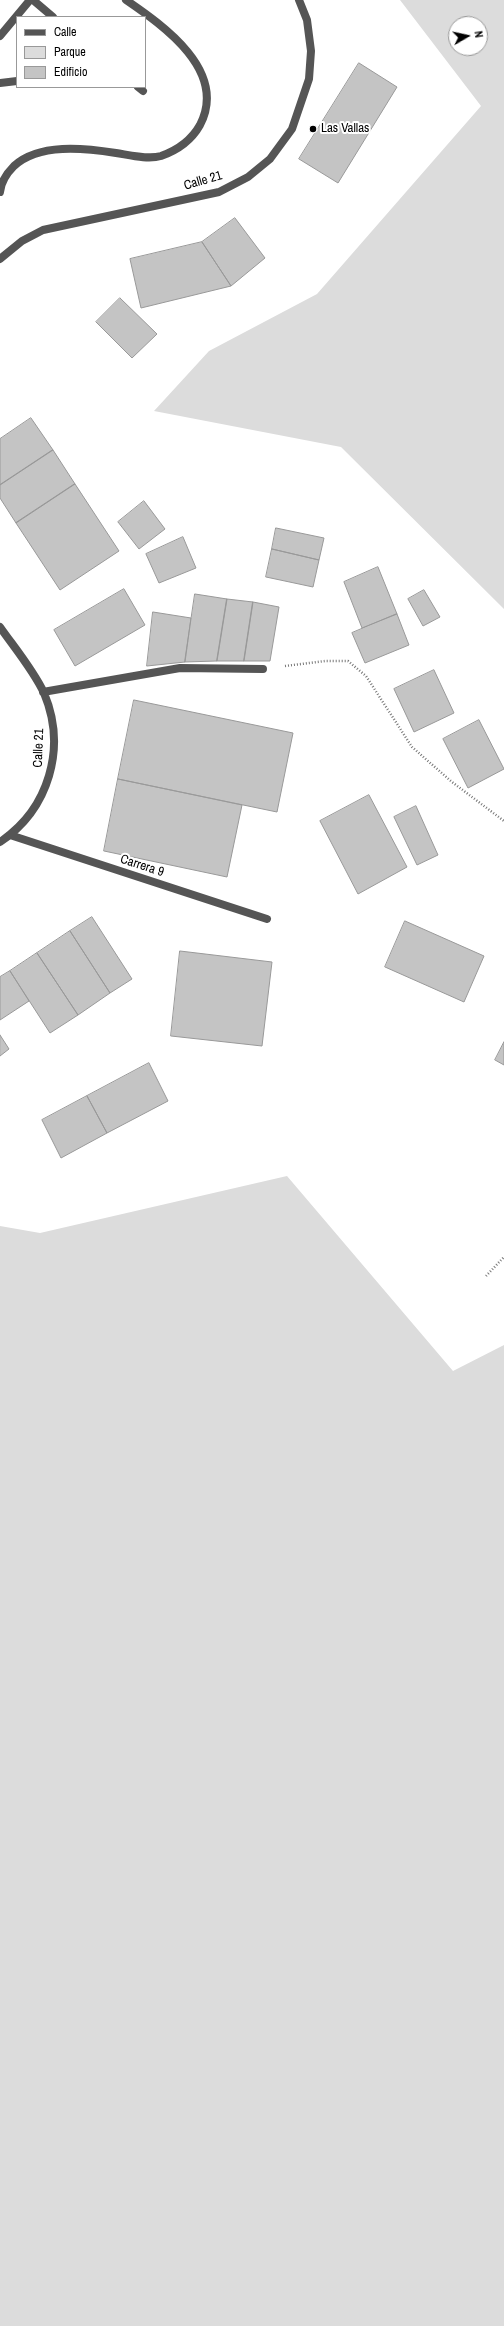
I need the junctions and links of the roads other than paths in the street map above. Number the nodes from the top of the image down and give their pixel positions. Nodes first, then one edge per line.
1 (32, 0) edge
2 (126, 0) edge
3 (299, 0) edge
4 (18, 16) edge
5 (52, 16) edge
6 (16, 18) edge
7 (0, 36) edge
8 (16, 81) edge
9 (0, 83) edge
10 (0, 192) edge
11 (0, 259) edge
12 (0, 627) edge
13 (263, 669) road end
14 (43, 692) junction
15 (10, 835) junction
16 (0, 842) edge
17 (267, 920) dead end

1 - 4 street
1 - 5 street
2 - 10 street
3 - 11 street, Calle 21
6 - 7 street
8 - 9 street
12 - 14 street, Calle 21
13 - 14 street
14 - 15 street, Calle 21
15 - 16 street, Calle 21
15 - 17 street, Carrera 9

